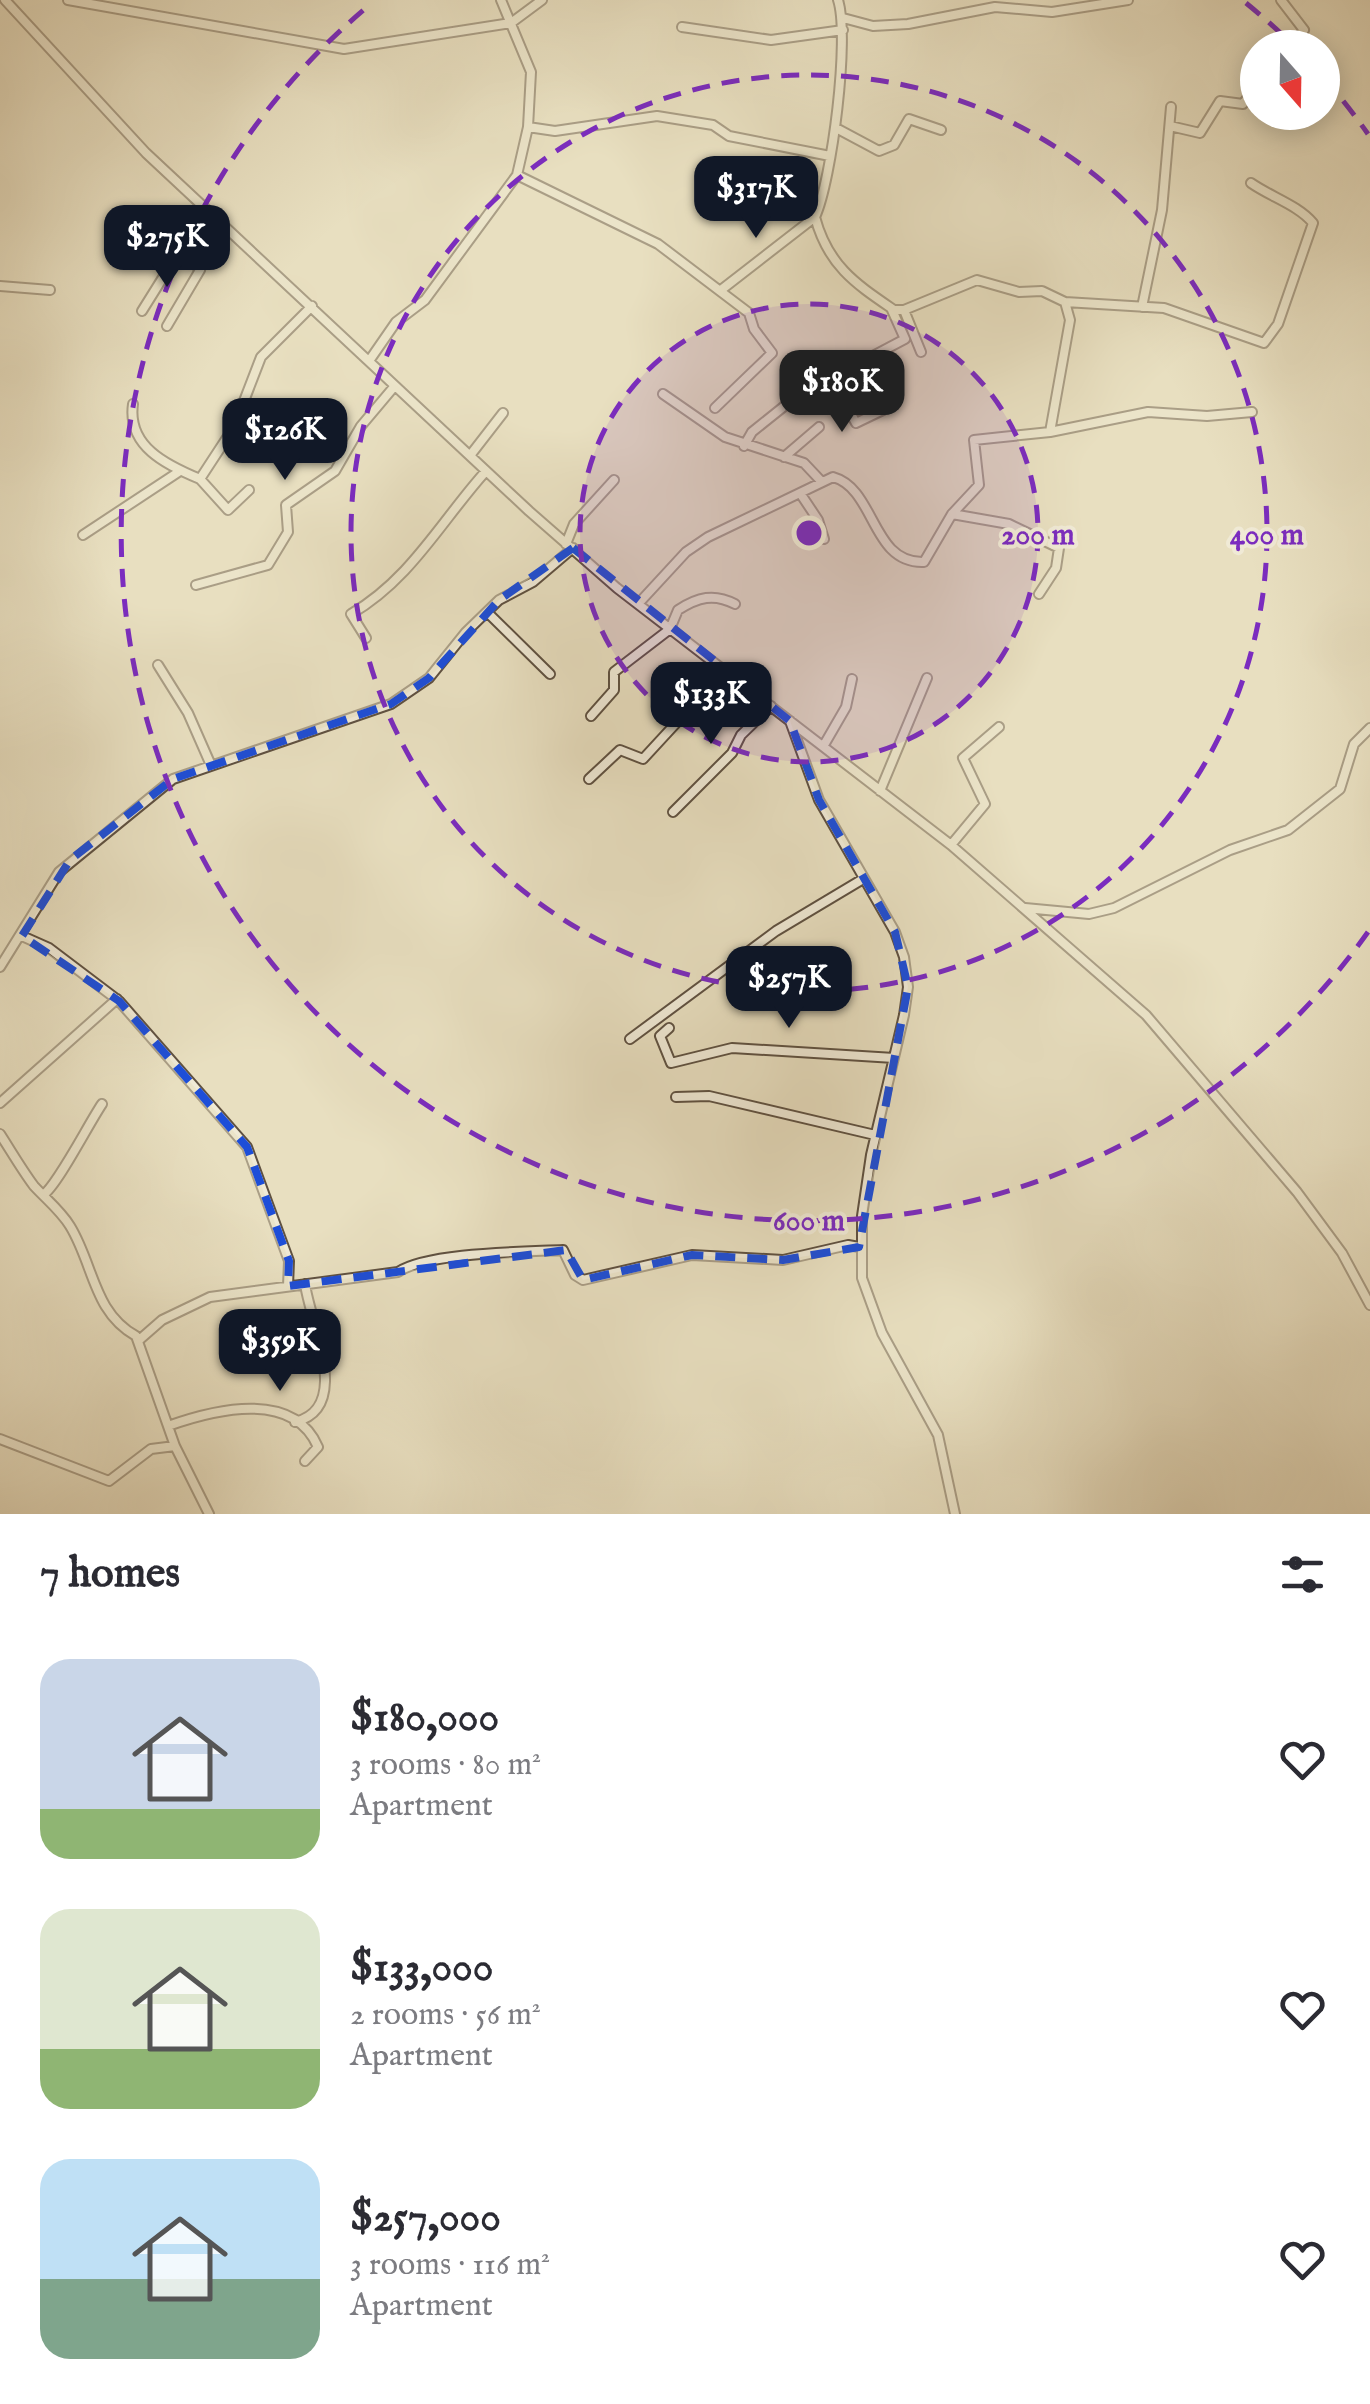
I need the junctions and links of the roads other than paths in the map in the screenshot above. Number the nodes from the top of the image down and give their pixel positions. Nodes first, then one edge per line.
1 (4, 0) edge
2 (68, 0) edge
3 (501, 0) edge
4 (542, 0) edge
5 (838, 0) edge
6 (1128, 0) edge
7 (1281, 0) edge
8 (843, 18) junction
9 (510, 22) junction
10 (682, 28) dead end
11 (844, 30) junction
12 (1304, 30) edge
13 (1240, 104) edge
14 (1171, 107) dead end
15 (1170, 126) junction
16 (528, 127) junction
17 (836, 128) junction
18 (941, 130) dead end
19 (830, 156) junction
20 (517, 175) junction
21 (1251, 183) dead end
22 (816, 217) junction
23 (223, 222) junction
24 (184, 252) junction
25 (0, 286) edge
26 (50, 290) dead end
27 (722, 290) junction
28 (1065, 302) junction
29 (312, 306) junction
30 (888, 306) junction
31 (1142, 307) junction
32 (904, 310) junction
33 (142, 311) dead end
34 (167, 326) dead end
35 (921, 352) dead end
36 (369, 361) junction
37 (830, 377) junction
38 (394, 388) junction
39 (662, 394) dead end
40 (133, 404) dead end
41 (715, 408) dead end
42 (883, 410) dead end
43 (1252, 412) dead end
44 (503, 413) dead end
45 (234, 427) junction
46 (819, 428) dead end
47 (1050, 432) junction
48 (304, 434) dead end
49 (744, 446) junction
50 (472, 453) junction
51 (784, 458) junction
52 (180, 470) junction
53 (486, 471) junction
54 (200, 480) junction
55 (614, 480) dead end
56 (820, 481) junction
57 (250, 490) dead end
58 (800, 493) junction
59 (952, 514) junction
60 (82, 535) dead end
61 (824, 540) dead end
62 (570, 546) junction
63 (196, 585) dead end
64 (1040, 594) dead end
65 (638, 604) junction
66 (735, 604) dead end
67 (486, 612) junction
68 (670, 630) junction
69 (366, 638) dead end
70 (158, 665) dead end
71 (726, 669) junction
72 (550, 674) dead end
73 (927, 678) dead end
74 (852, 679) dead end
75 (770, 706) junction
76 (592, 716) dead end
77 (790, 721) junction
78 (1000, 727) dead end
79 (1370, 728) edge
80 (824, 745) junction
81 (210, 763) junction
82 (589, 779) dead end
83 (880, 791) junction
84 (672, 812) dead end
85 (951, 846) junction
86 (863, 878) junction
87 (1026, 908) junction
88 (22, 936) junction
89 (0, 967) edge
90 (117, 1000) junction
91 (669, 1028) dead end
92 (630, 1040) dead end
93 (894, 1058) junction
94 (676, 1097) dead end
95 (0, 1103) edge
96 (102, 1104) dead end
97 (0, 1134) edge
98 (875, 1136) junction
99 (43, 1195) junction
100 (860, 1247) junction
101 (306, 1284) junction
102 (288, 1286) junction
103 (1370, 1306) edge
104 (138, 1341) junction
105 (296, 1422) junction
106 (168, 1426) junction
107 (0, 1439) edge
108 (175, 1446) junction
109 (306, 1461) dead end
110 (209, 1514) edge
111 (956, 1514) edge

1 - 23 street
2 - 9 street
3 - 9 street
4 - 9 street
5 - 8 street
6 - 8 street
7 - 12 street
8 - 11 street
9 - 16 street
10 - 11 street
11 - 17 street
13 - 15 street
14 - 15 street
15 - 31 street
16 - 19 street
16 - 20 street
17 - 18 street
17 - 19 street
19 - 22 street
20 - 27 street
20 - 36 street
21 - 31 street
22 - 27 street
22 - 30 street
23 - 24 street
23 - 29 street
24 - 33 street
24 - 34 street
25 - 26 street
27 - 41 street
28 - 31 street
28 - 32 street
28 - 47 street
29 - 36 street
29 - 45 street
30 - 32 street
30 - 37 street
32 - 35 street
36 - 38 street
37 - 42 street
37 - 49 street
38 - 50 street
38 - 63 street
39 - 49 street
40 - 52 street
43 - 47 street
44 - 50 street
45 - 48 street
45 - 54 street
46 - 51 street
47 - 59 street
49 - 51 street
50 - 53 street
51 - 56 street
52 - 54 street
52 - 60 street
53 - 62 street
53 - 69 street
54 - 57 street
55 - 62 street
56 - 58 street
56 - 59 street
58 - 61 street
58 - 65 street
59 - 64 street
62 - 65 street
62 - 67 street
65 - 68 street
66 - 68 street
67 - 72 street
67 - 81 street
68 - 71 street
68 - 76 street
70 - 81 street
71 - 75 street
71 - 82 street
73 - 83 street
74 - 80 street
75 - 77 street
75 - 84 street
77 - 80 street
77 - 86 street
78 - 85 street
79 - 87 street
80 - 83 street
81 - 88 street
83 - 85 street
85 - 87 street
86 - 92 street
86 - 93 street
87 - 103 street
88 - 89 street
88 - 90 street
90 - 95 street
90 - 102 street
91 - 93 street
93 - 98 street
94 - 98 street
96 - 99 street
97 - 99 street
98 - 100 street
99 - 104 street
100 - 101 street
100 - 111 street
101 - 102 street
101 - 105 street
102 - 104 street
104 - 106 street
105 - 106 street
105 - 109 street
106 - 108 street
107 - 108 street
108 - 110 street

